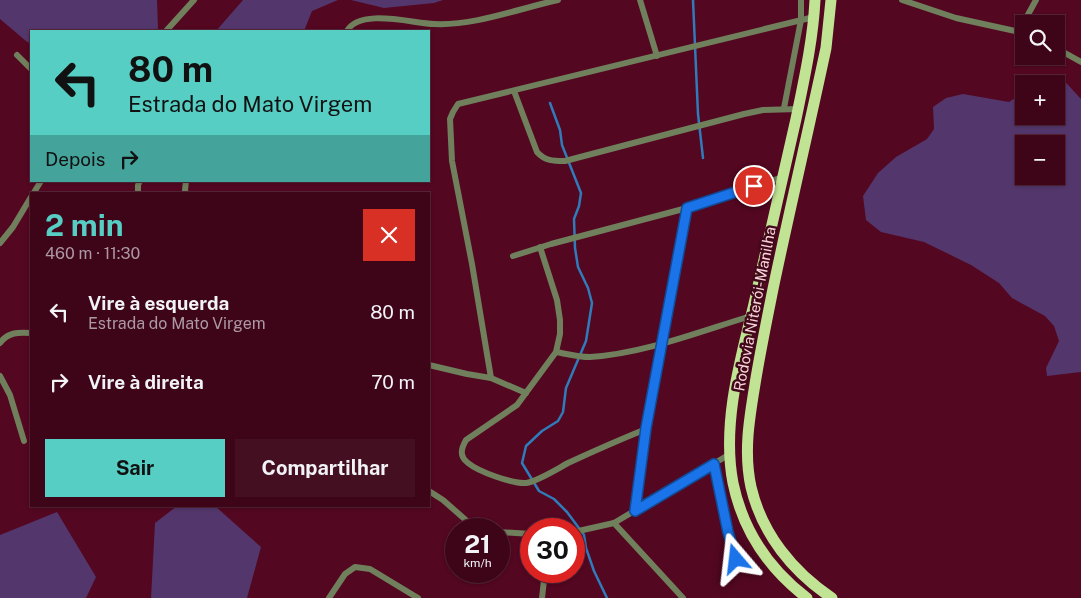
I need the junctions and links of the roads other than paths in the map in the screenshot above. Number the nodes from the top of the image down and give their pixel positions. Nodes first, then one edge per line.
1 (194, 0) edge
2 (558, 0) edge
3 (640, 0) edge
4 (801, 0) edge
5 (814, 0) edge
6 (830, 0) edge
7 (902, 0) edge
8 (1036, 0) edge
9 (1029, 15) edge
10 (814, 17) junction
11 (801, 20) junction
12 (167, 30) edge
13 (348, 30) edge
14 (1015, 31) edge
15 (1065, 53) edge
16 (17, 55) dead end
17 (657, 56) junction
18 (1081, 62) edge
19 (30, 69) edge
20 (514, 91) junction
21 (784, 108) junction
22 (798, 108) junction
23 (784, 178) junction
24 (30, 198) edge
25 (687, 208) junction
26 (0, 243) edge
27 (540, 247) junction
28 (513, 256) dead end
29 (751, 316) junction
30 (30, 333) edge
31 (0, 343) edge
32 (662, 343) junction
33 (556, 352) junction
34 (430, 365) edge
35 (0, 376) edge
36 (492, 378) junction
37 (526, 393) junction
38 (646, 428) junction
39 (24, 441) dead end
40 (730, 454) junction
41 (714, 464) junction
42 (430, 492) edge
43 (635, 511) junction
44 (463, 518) edge
45 (614, 523) junction
46 (585, 530) edge
47 (736, 559) dead end
48 (545, 583) edge
49 (544, 596) edge
50 (330, 598) edge
51 (418, 598) edge
52 (683, 598) edge
53 (807, 598) edge
54 (832, 598) edge

1 - 12 street
2 - 13 street
3 - 17 street
4 - 11 street
5 - 10 highway, Rodovia Niterói-Manilha
6 - 54 highway, Rodovia Niterói-Manilha
7 - 14 street
8 - 9 street
10 - 11 street
10 - 22 highway, Rodovia Niterói-Manilha
11 - 17 street
11 - 21 street
15 - 18 street
16 - 19 street
17 - 20 street
20 - 21 street
20 - 36 street
21 - 22 street
22 - 23 highway, Rodovia Niterói-Manilha
23 - 25 street
23 - 29 highway, Rodovia Niterói-Manilha
24 - 26 street
25 - 27 street
25 - 32 street
27 - 28 street
27 - 33 street
29 - 32 street
29 - 40 highway, Rodovia Niterói-Manilha
30 - 31 street
32 - 33 street
32 - 38 street
33 - 37 street
34 - 36 street
35 - 39 street
36 - 37 street
37 - 38 street
38 - 43 street
40 - 41 street
40 - 53 highway, Rodovia Niterói-Manilha
41 - 43 street
41 - 47 street
42 - 44 street
43 - 45 street
45 - 46 street
45 - 52 street
48 - 49 street
50 - 51 street

